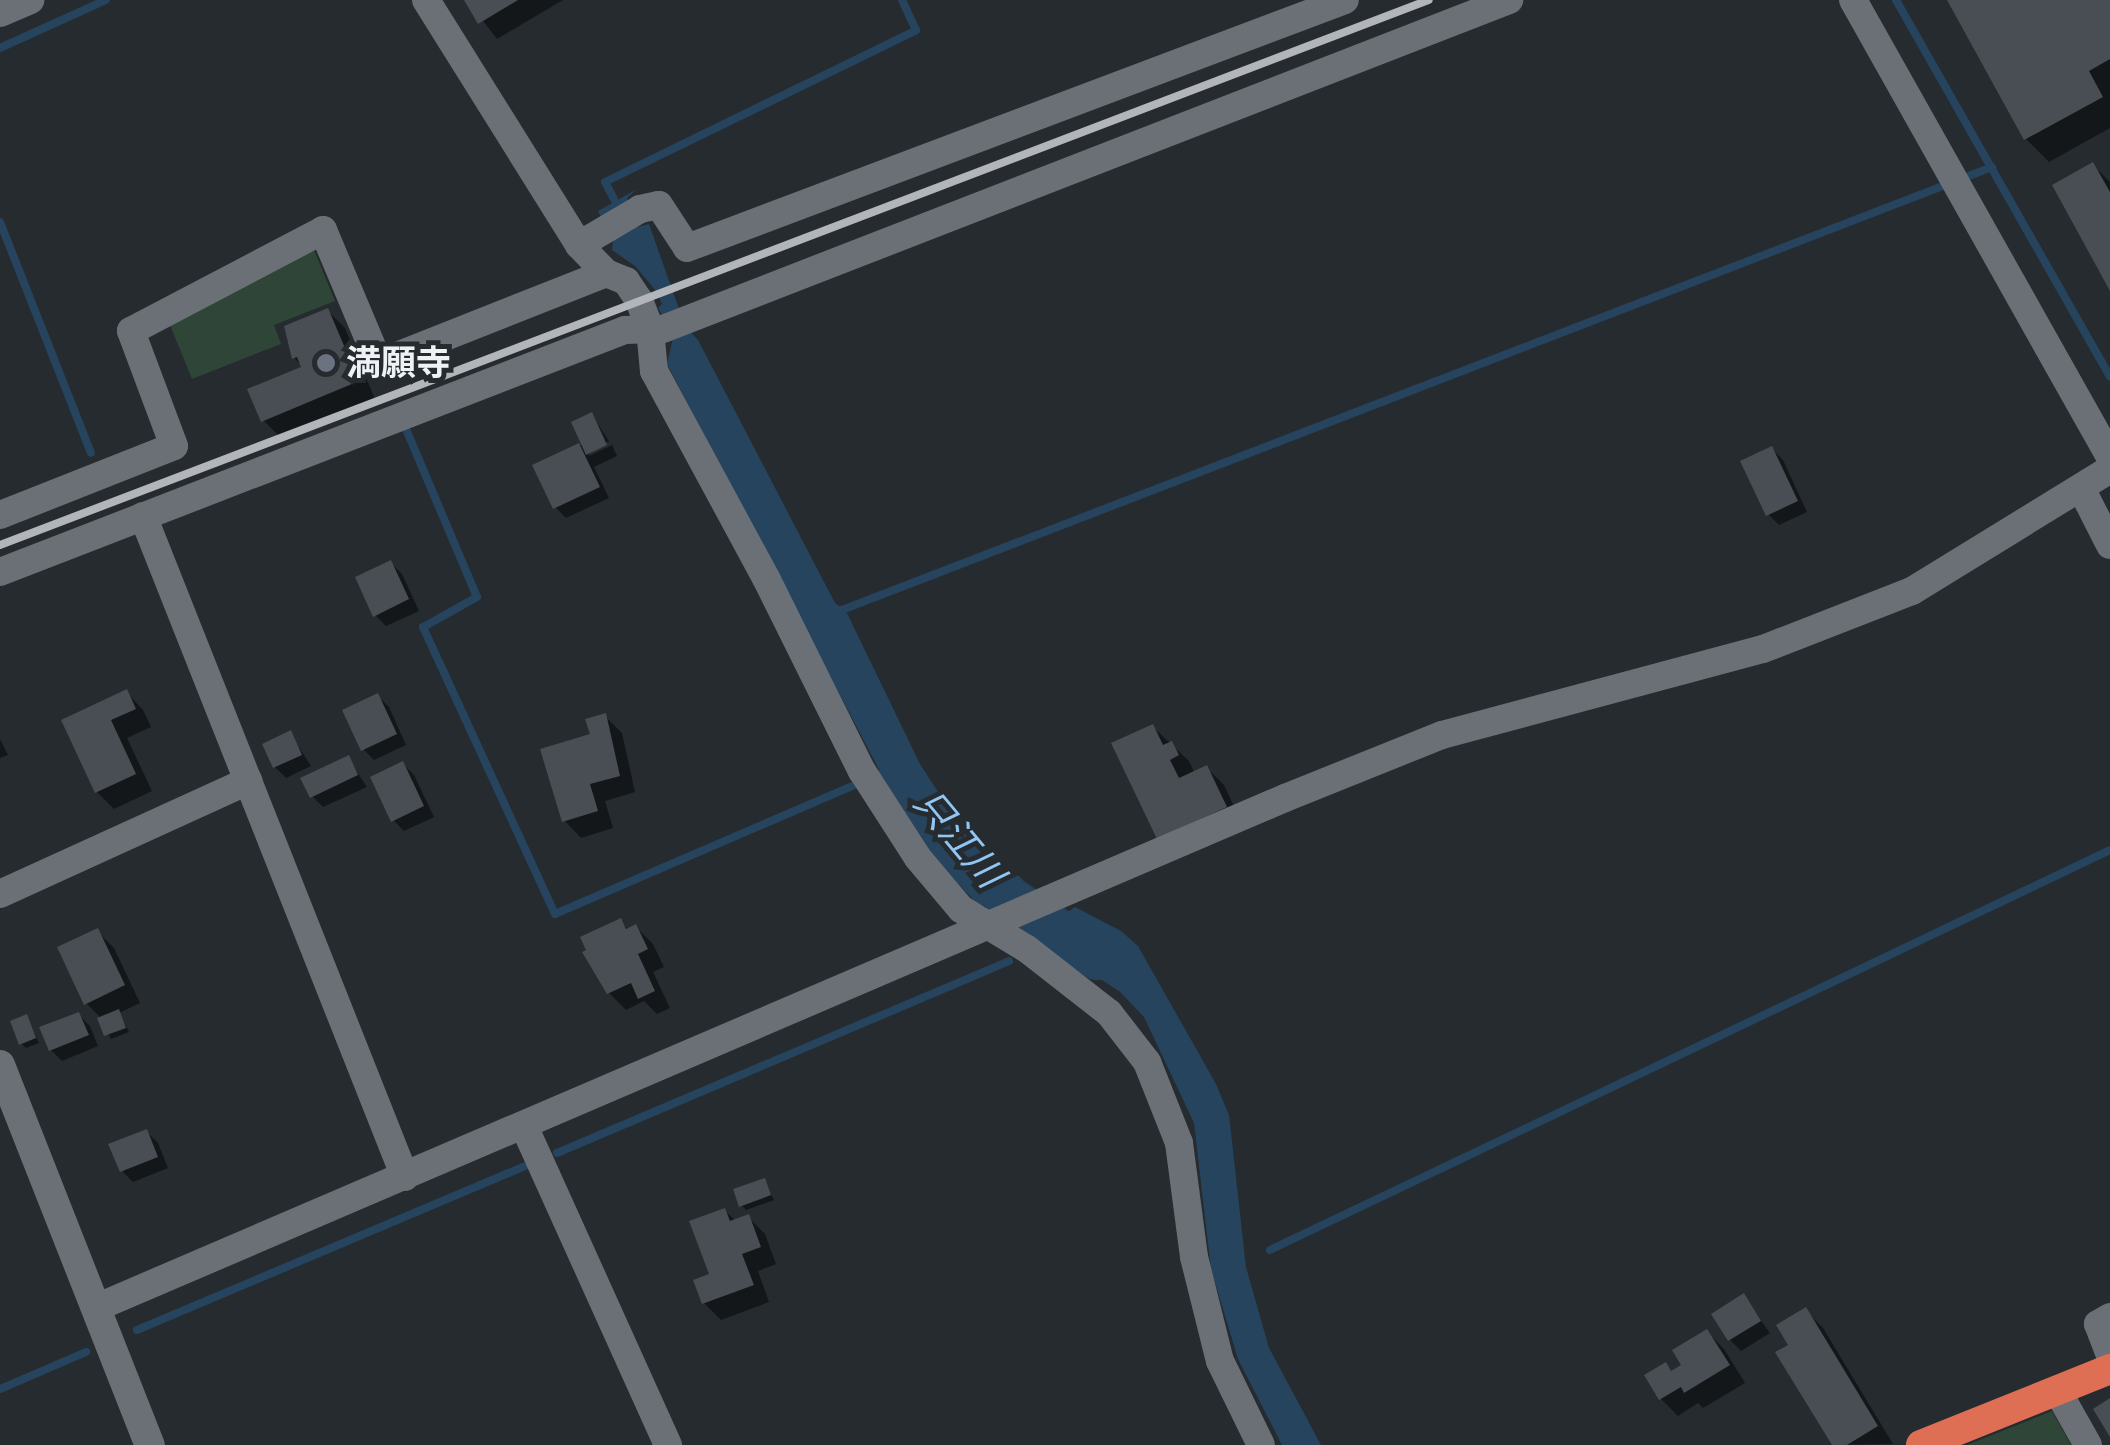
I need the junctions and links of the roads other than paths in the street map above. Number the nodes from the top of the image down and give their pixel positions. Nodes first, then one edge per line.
1 (30, 0) edge
2 (426, 0) edge
3 (1345, 0) edge
4 (1509, 0) edge
5 (1853, 0) edge
6 (0, 13) edge
7 (590, 238) junction
8 (606, 273) junction
9 (667, 326) junction
10 (2110, 457) edge
11 (2110, 469) edge
12 (2081, 488) junction
13 (0, 515) edge
14 (143, 516) junction
15 (2110, 545) edge
16 (0, 572) edge
17 (248, 781) junction
18 (0, 894) edge
19 (1002, 923) junction
20 (0, 1065) edge
21 (524, 1126) junction
22 (405, 1177) junction
23 (98, 1308) junction
24 (2110, 1317) edge
25 (2110, 1355) edge
26 (2110, 1369) edge
27 (2058, 1390) junction
28 (150, 1445) edge
29 (668, 1445) edge
30 (1262, 1445) edge
31 (1921, 1445) edge
32 (2088, 1445) edge

1 - 6 street
2 - 7 street
3 - 7 street
4 - 9 street
5 - 10 street
7 - 8 street
8 - 9 street
8 - 13 street
9 - 14 street
9 - 19 street
11 - 12 street
12 - 15 street
12 - 19 street
14 - 16 street
14 - 17 street
17 - 18 street
17 - 22 street
19 - 21 street
19 - 30 street
20 - 23 street
21 - 22 street
21 - 29 street
22 - 23 street
23 - 28 street
24 - 25 street
26 - 27 highway
27 - 31 highway
27 - 32 street

